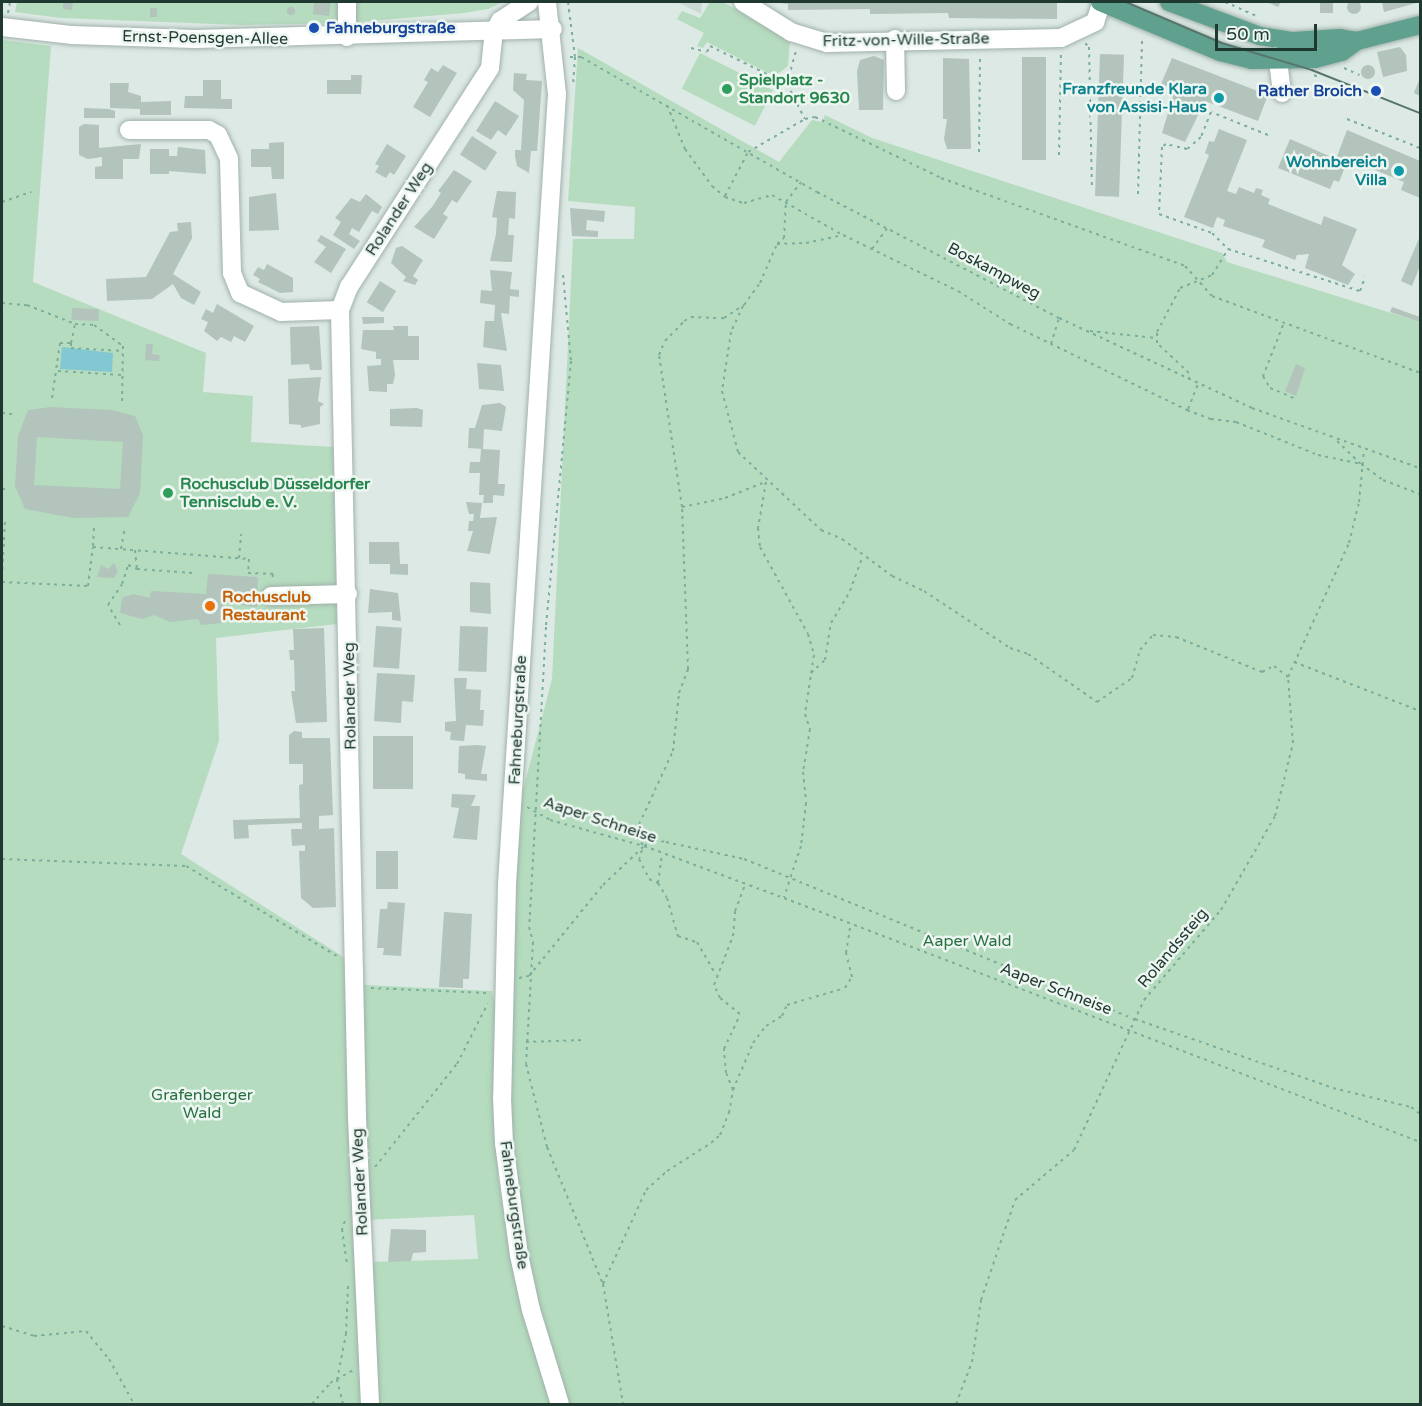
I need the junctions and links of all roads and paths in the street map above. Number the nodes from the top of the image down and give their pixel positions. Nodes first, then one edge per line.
1 (347, 2) edge
2 (529, 2) edge
3 (547, 2) edge
4 (744, 2) edge
5 (1101, 2) edge
6 (1169, 2) edge
7 (569, 3) edge
8 (1143, 20) junction
9 (1420, 25) edge
10 (2, 27) edge
11 (553, 29) junction
12 (494, 32) junction
13 (799, 35) junction
14 (1069, 36) junction
15 (347, 37) junction
16 (895, 39) junction
17 (980, 39) junction
18 (1293, 41) junction
19 (1357, 41) junction
20 (692, 48) dead end
21 (575, 57) junction
22 (1278, 62) junction
23 (1336, 65) dead end
24 (1359, 75) dead end
25 (787, 84) junction
26 (572, 91) dead end
27 (896, 91) dead end
28 (1282, 93) dead end
29 (667, 105) junction
30 (805, 119) junction
31 (1347, 119) dead end
32 (129, 130) dead end
33 (1268, 135) dead end
34 (1420, 148) edge
35 (748, 152) junction
36 (979, 152) dead end
37 (1059, 155) dead end
38 (801, 182) junction
39 (1092, 186) dead end
40 (32, 192) dead end
41 (1138, 194) dead end
42 (725, 197) junction
43 (2, 202) edge
44 (786, 202) junction
45 (887, 228) junction
46 (843, 235) junction
47 (777, 244) junction
48 (872, 249) junction
49 (1228, 249) junction
50 (562, 271) dead end
51 (1365, 277) dead end
52 (1200, 278) junction
53 (2, 303) edge
54 (744, 305) junction
55 (340, 310) junction
56 (1059, 318) junction
57 (75, 324) junction
58 (1283, 325) junction
59 (1087, 331) junction
60 (1156, 338) junction
61 (71, 343) junction
62 (1051, 344) junction
63 (123, 351) junction
64 (58, 371) junction
65 (1420, 373) edge
66 (121, 375) junction
67 (1189, 380) junction
68 (1198, 384) junction
69 (52, 398) dead end
70 (1294, 398) dead end
71 (122, 402) dead end
72 (1187, 410) junction
73 (2, 413) edge
74 (12, 414) dead end
75 (1337, 440) junction
76 (1364, 450) junction
77 (1361, 464) junction
78 (1420, 468) edge
79 (766, 482) junction
80 (2, 489) edge
81 (7, 489) dead end
82 (1420, 494) edge
83 (682, 507) junction
84 (5, 519) dead end
85 (94, 525) dead end
86 (125, 527) dead end
87 (241, 534) dead end
88 (93, 547) junction
89 (120, 549) junction
90 (135, 550) junction
91 (862, 556) junction
92 (239, 558) junction
93 (137, 569) junction
94 (193, 573) dead end
95 (2, 577) edge
96 (2, 582) edge
97 (348, 594) junction
98 (271, 596) joint
99 (120, 625) dead end
100 (1294, 662) junction
101 (811, 673) junction
102 (1288, 677) junction
103 (1420, 711) edge
104 (513, 802) junction
105 (538, 814) junction
106 (644, 846) junction
107 (663, 853) junction
108 (2, 859) edge
109 (792, 880) junction
110 (658, 883) junction
111 (746, 884) junction
112 (784, 898) junction
113 (851, 923) junction
114 (717, 975) junction
115 (529, 976) junction
116 (356, 980) junction
117 (1135, 1019) junction
118 (1128, 1029) junction
119 (584, 1040) dead end
120 (526, 1042) junction
121 (733, 1090) junction
122 (1420, 1114) edge
123 (1420, 1142) edge
124 (360, 1183) junction
125 (348, 1213) dead end
126 (348, 1270) dead end
127 (348, 1279) dead end
128 (603, 1284) junction
129 (2, 1326) edge
130 (368, 1364) junction
131 (337, 1380) junction
132 (134, 1404) edge
133 (312, 1404) edge
134 (343, 1404) edge
135 (370, 1404) edge
136 (560, 1404) edge
137 (623, 1404) edge
138 (956, 1404) edge

1 - 15 street
2 - 12 street
3 - 11 street, Fahneburgstraße
4 - 13 street, Fritz-von-Wille-Straße
5 - 8 main road
5 - 14 street
6 - 18 main road
7 - 21 path
8 - 22 main road
8 - 41 path
9 - 19 main road
10 - 15 street, Ernst-Poensgen-Allee
11 - 12 street, Ernst-Poensgen-Allee
11 - 104 street, Fahneburgstraße
12 - 15 street, Ernst-Poensgen-Allee
12 - 55 street, Rolander Weg
13 - 16 street, Fritz-von-Wille-Straße
13 - 25 path
14 - 17 street, Fritz-von-Wille-Straße
14 - 37 path
14 - 39 path
16 - 17 street, Fritz-von-Wille-Straße
16 - 27 street
17 - 36 path
18 - 19 main road
18 - 22 street
19 - 22 main road
20 - 25 path
21 - 26 path
21 - 29 path, Boskampweg
22 - 28 street
23 - 24 path
25 - 30 path
29 - 35 path, Boskampweg
29 - 42 path
30 - 35 path
30 - 52 path
31 - 34 path
32 - 55 street
33 - 49 path
35 - 38 path, Boskampweg
35 - 42 path
38 - 44 path
38 - 45 path, Boskampweg
40 - 43 path
42 - 44 path
44 - 46 path
44 - 47 path
45 - 48 path
45 - 56 path, Boskampweg
46 - 47 path
46 - 48 path
47 - 54 path
48 - 62 path
49 - 51 path
49 - 52 path
50 - 105 path
52 - 58 path
52 - 60 path
53 - 57 path
54 - 79 path
54 - 83 path
55 - 97 street, Rolander Weg
56 - 59 path, Boskampweg
56 - 62 path
57 - 61 path
57 - 63 path
58 - 65 path
58 - 70 path
59 - 60 path
59 - 67 path, Boskampweg
60 - 67 path
61 - 63 path
61 - 64 path
62 - 72 path
63 - 66 path
64 - 66 path
64 - 69 path
66 - 71 path
67 - 68 path, Boskampweg
68 - 72 path
68 - 75 path, Boskampweg
72 - 77 path
73 - 74 path
75 - 76 path, Boskampweg
75 - 77 path
76 - 77 path, Rolandssteig
76 - 78 path, Boskampweg
77 - 82 path
77 - 100 path, Rolandssteig
79 - 83 path
79 - 91 path
79 - 101 path
80 - 81 path
83 - 106 path
84 - 95 path
85 - 88 path
86 - 89 path
87 - 92 path
88 - 89 path
88 - 96 path
89 - 90 path
90 - 92 path
90 - 93 path
91 - 101 path
91 - 102 path
92 - 98 path
93 - 94 path
93 - 99 path
97 - 98 street
97 - 116 street, Rolander Weg
100 - 102 path, Rolandssteig
100 - 103 path
101 - 109 path
102 - 117 path, Rolandssteig
104 - 105 path, Aaper Schneise
104 - 136 street, Fahneburgstraße
105 - 106 path, Aaper Schneise
105 - 115 path
106 - 107 path, Aaper Schneise
106 - 109 path
106 - 110 path
106 - 115 path
107 - 110 path
107 - 111 path, Aaper Schneise
108 - 116 path
109 - 112 path
109 - 117 path
110 - 114 path
111 - 112 path, Aaper Schneise
111 - 114 path
112 - 113 path, Aaper Schneise
113 - 118 path, Aaper Schneise
113 - 121 path
114 - 121 path
115 - 120 path
116 - 124 street, Rolander Weg
116 - 124 path
117 - 118 path, Rolandssteig
117 - 122 path
118 - 123 path, Aaper Schneise
118 - 138 path, Rolandssteig
119 - 120 path
120 - 128 path
121 - 128 path
124 - 130 street, Rolander Weg
125 - 126 path
127 - 131 path
128 - 137 path
129 - 132 path
130 - 131 path
130 - 135 street, Rolander Weg
131 - 133 path
131 - 134 path

